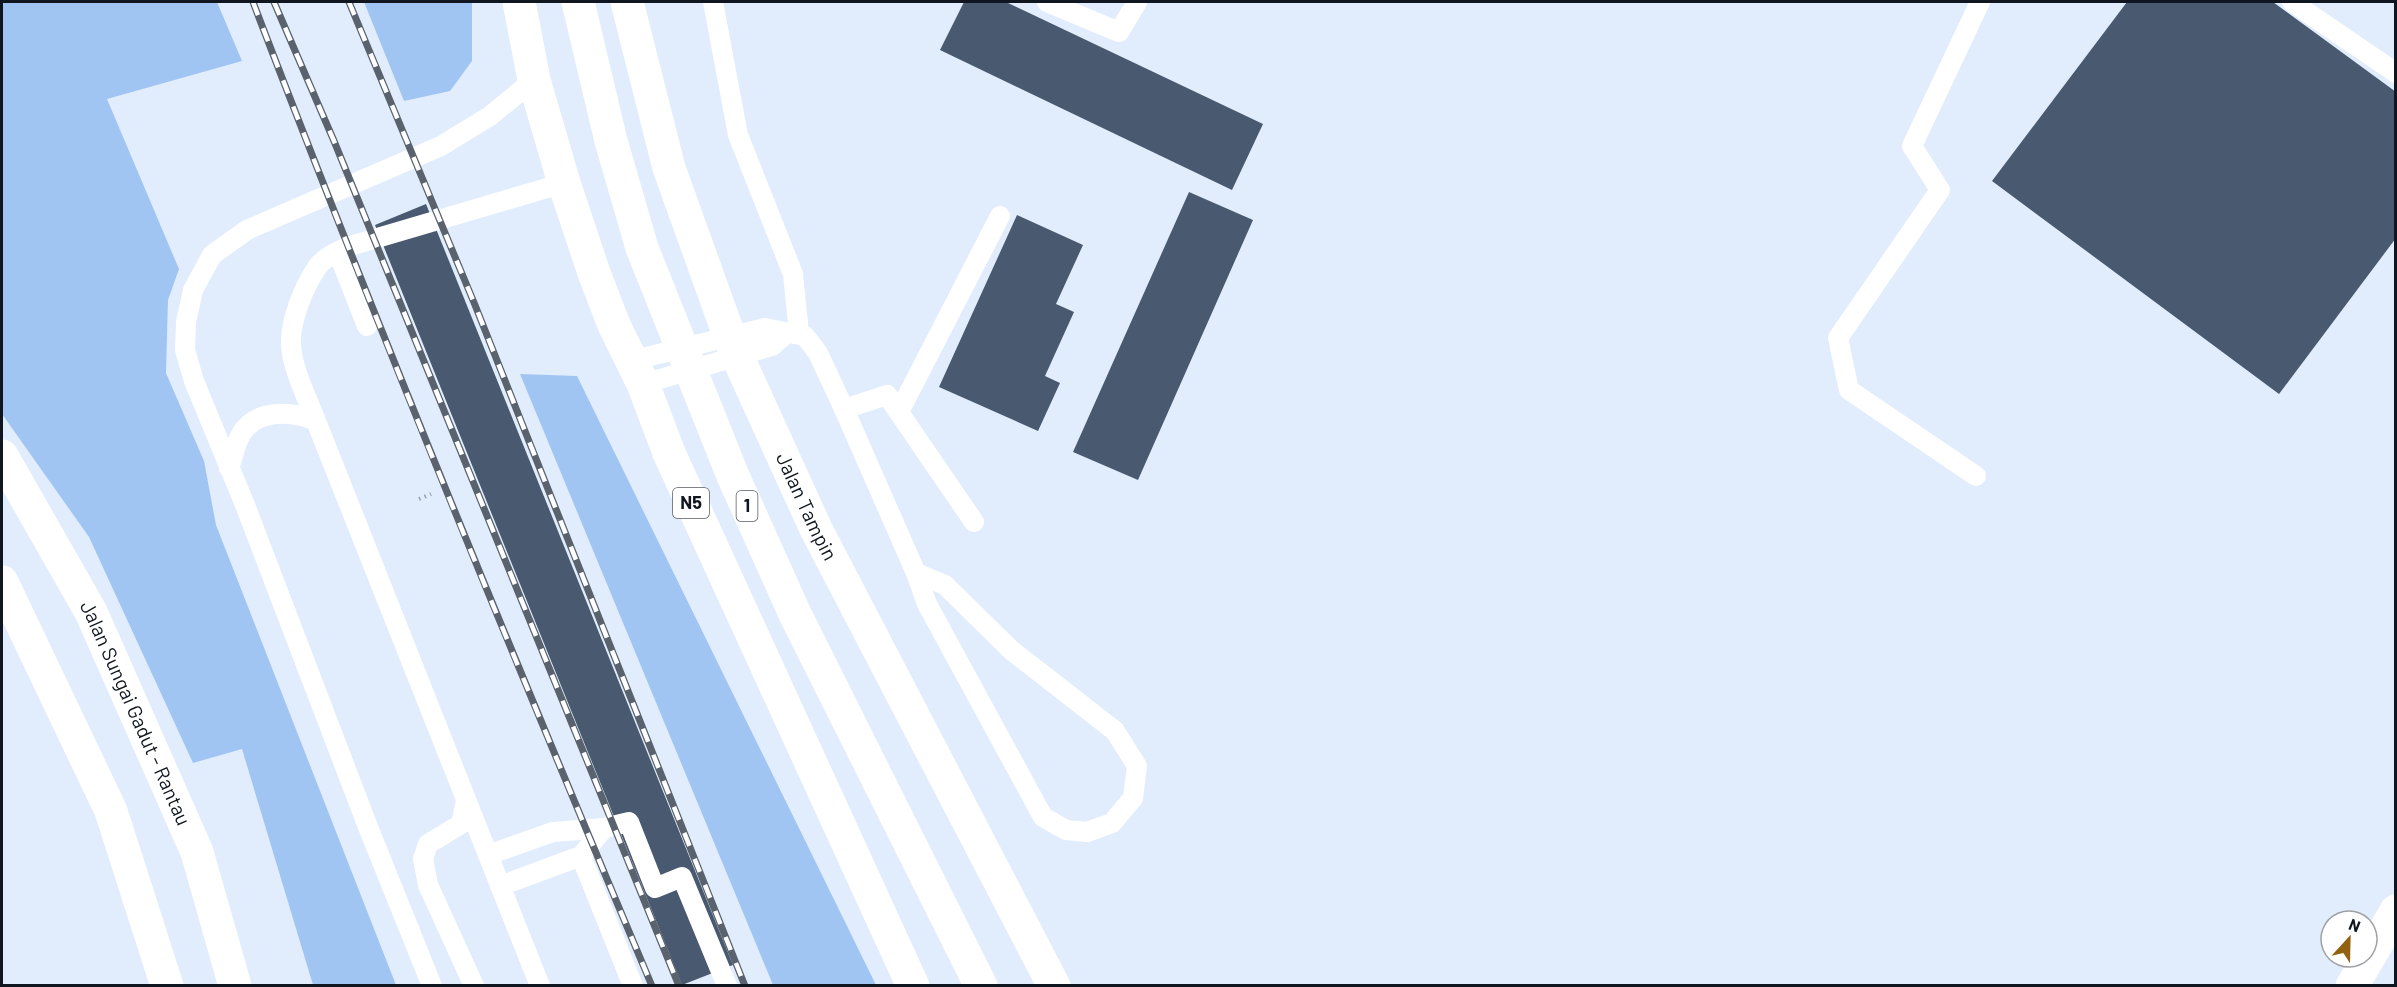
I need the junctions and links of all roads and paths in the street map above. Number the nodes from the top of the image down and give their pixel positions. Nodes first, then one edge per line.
1 (519, 2) edge
2 (578, 2) edge
3 (627, 2) edge
4 (712, 2) edge
5 (1047, 2) edge
6 (1137, 2) edge
7 (1980, 2) edge
8 (2292, 2) edge
9 (2396, 73) edge
10 (534, 80) junction
11 (564, 183) junction
12 (1000, 216) dead end
13 (338, 252) junction
14 (367, 326) dead end
15 (793, 333) junction
16 (636, 373) junction
17 (844, 409) junction
18 (899, 412) junction
19 (316, 421) junction
20 (2, 456) edge
21 (230, 468) junction
22 (1976, 476) dead end
23 (431, 494) dead end
24 (419, 499) dead end
25 (974, 522) dead end
26 (916, 573) junction
27 (2, 582) edge
28 (466, 801) junction
29 (604, 828) junction
30 (488, 855) junction
31 (581, 856) junction
32 (500, 886) junction
33 (2396, 911) edge
34 (167, 986) edge
35 (235, 986) edge
36 (432, 986) edge
37 (474, 986) edge
38 (540, 986) edge
39 (633, 986) edge
40 (727, 986) edge
41 (913, 986) edge
42 (981, 986) edge
43 (1056, 986) edge
44 (2352, 986) edge

1 - 10 main road, N5
2 - 42 main road, 1
3 - 43 main road, Jalan Tampin
4 - 15 lane
5 - 6 lane
7 - 22 lane
8 - 9 lane
10 - 11 main road, N5
10 - 21 lane
11 - 13 lane
11 - 16 main road, N5
12 - 18 lane
13 - 14 lane
13 - 19 lane
15 - 16 lane
15 - 16 lane
15 - 17 lane
16 - 41 main road, N5
17 - 18 lane
17 - 26 lane
18 - 25 lane
19 - 21 lane
19 - 28 lane
20 - 35 main road, Jalan Sungai Gadut - Rantau
21 - 36 lane
23 - 24 path
26 - 26 lane
27 - 34 main road
28 - 30 lane
28 - 37 lane
29 - 30 lane
29 - 31 lane
29 - 40 lane
30 - 32 lane
31 - 32 lane
31 - 39 lane
32 - 38 lane
33 - 44 main road

